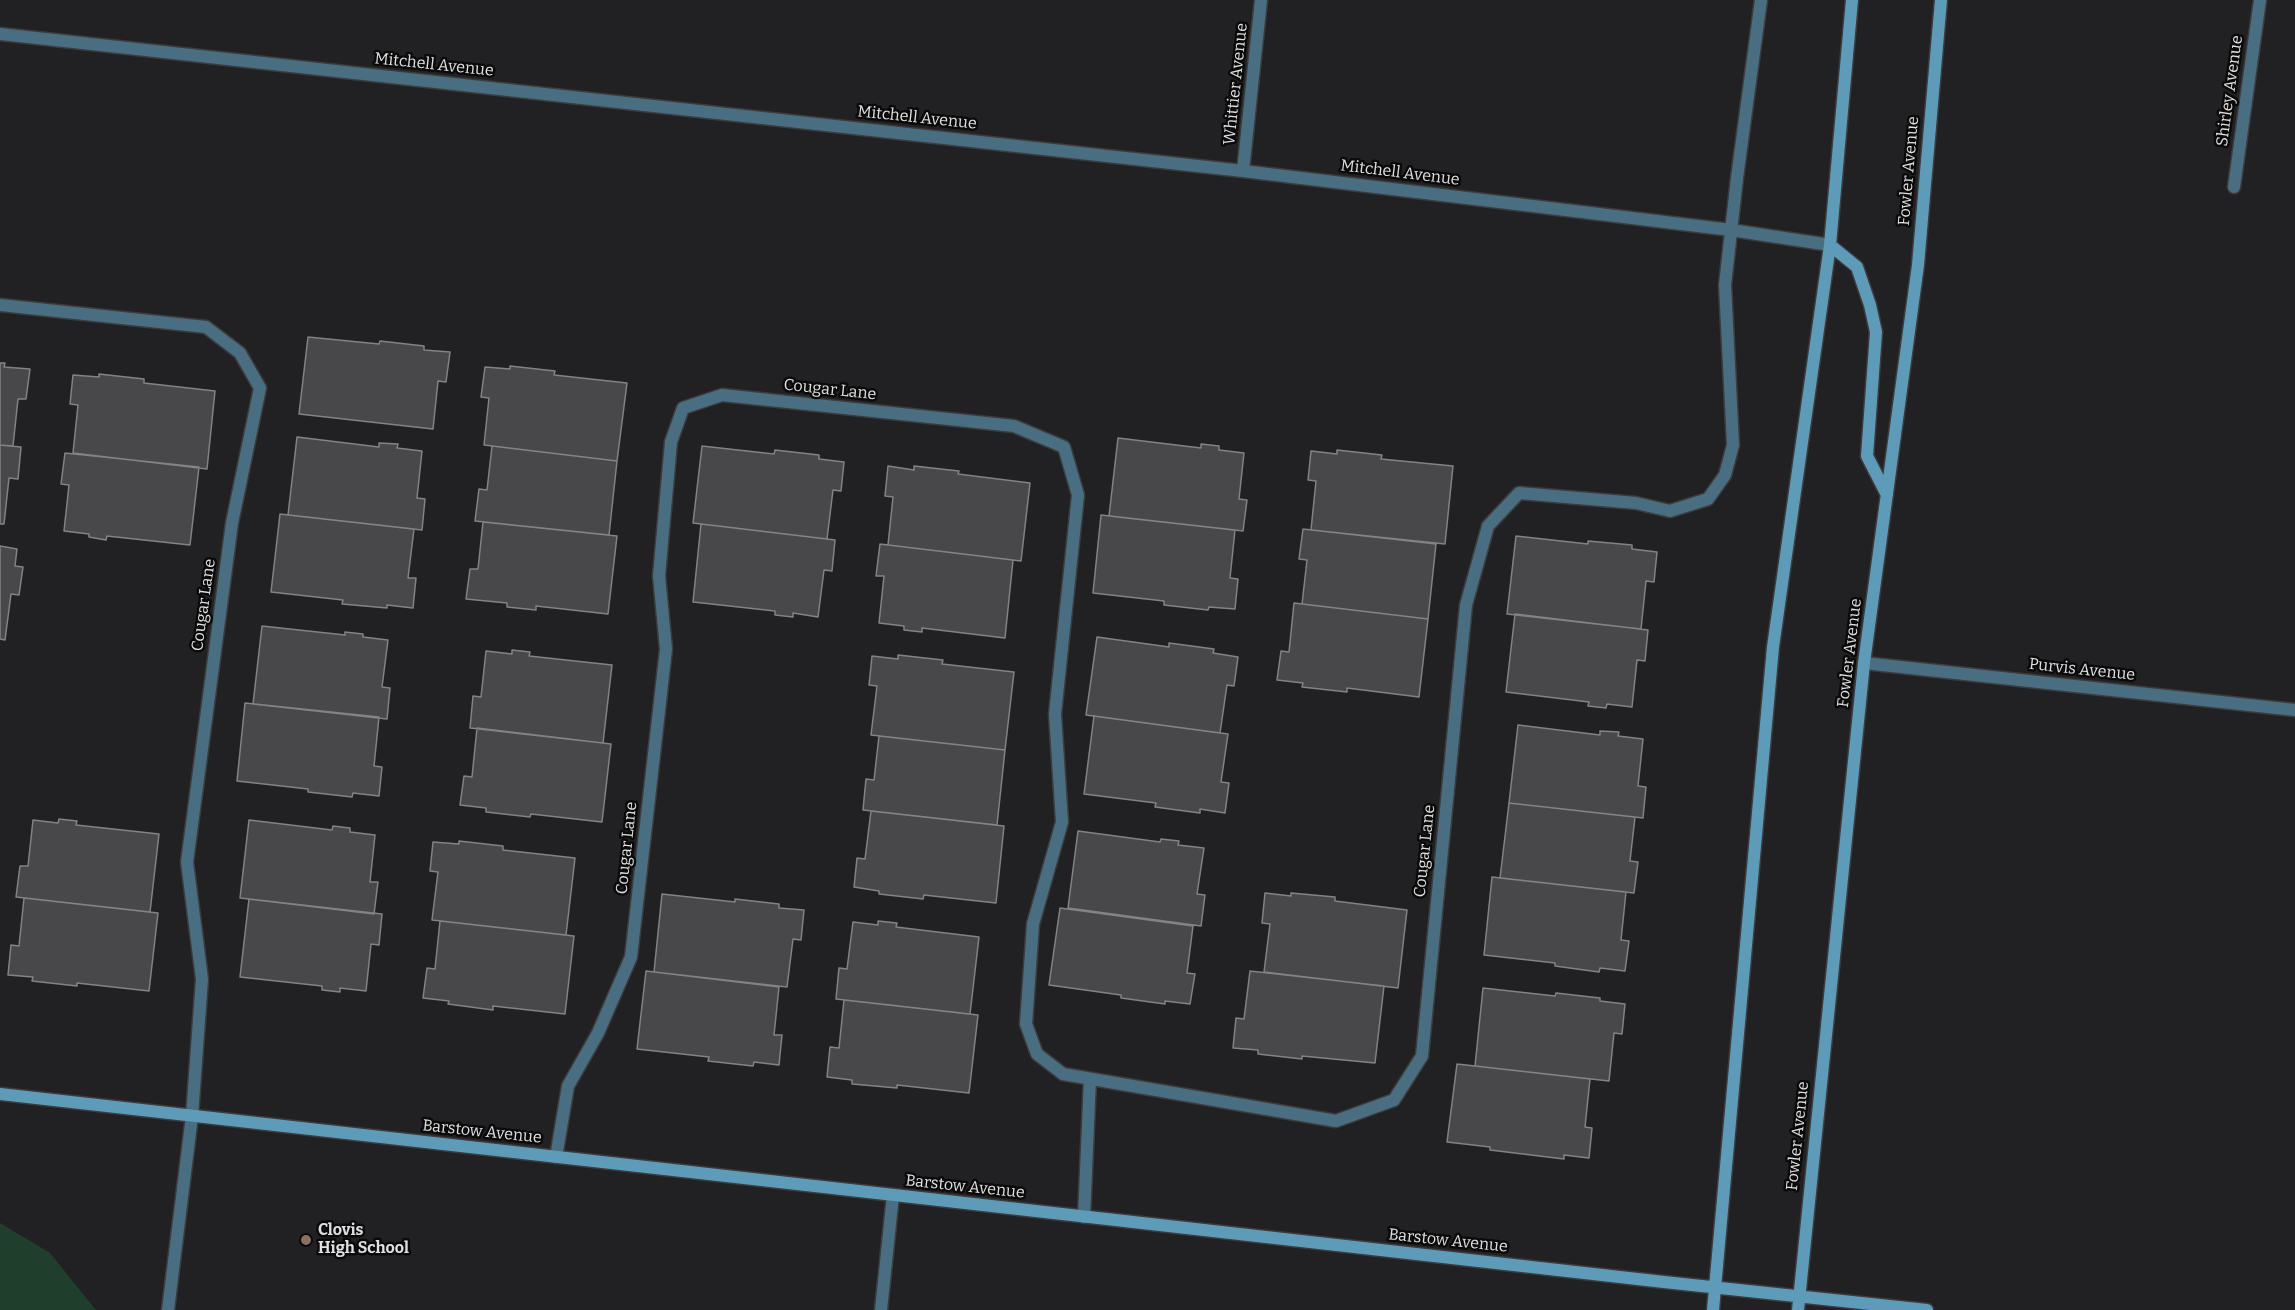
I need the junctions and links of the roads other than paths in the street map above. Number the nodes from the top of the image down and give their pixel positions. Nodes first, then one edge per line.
1 (1261, 0) edge
2 (1761, 0) edge
3 (1852, 0) edge
4 (1941, 0) edge
5 (2260, 0) edge
6 (0, 34) edge
7 (1243, 171) junction
8 (2234, 188) dead end
9 (1731, 230) junction
10 (1830, 245) junction
11 (0, 305) edge
12 (1887, 495) junction
13 (1864, 663) junction
14 (2295, 710) edge
15 (1090, 1079) junction
16 (0, 1094) edge
17 (192, 1116) junction
18 (556, 1157) junction
19 (893, 1195) junction
20 (1084, 1217) junction
21 (1716, 1288) junction
22 (1800, 1297) junction
23 (168, 1310) edge
24 (881, 1310) edge
25 (1713, 1310) edge
26 (1798, 1310) edge
27 (1927, 1310) edge

1 - 7 street, Whittier Avenue
2 - 9 street
3 - 10 main road
4 - 12 main road, Fowler Avenue
5 - 8 street, Shirley Avenue
6 - 7 street, Mitchell Avenue
7 - 9 street, Mitchell Avenue
9 - 10 street, Mitchell Avenue
9 - 15 street, Cougar Lane
10 - 12 main road
10 - 21 main road
11 - 17 street, Cougar Lane
12 - 13 main road, Fowler Avenue
13 - 14 street, Purvis Avenue
13 - 22 main road, Fowler Avenue
15 - 18 street, Cougar Lane
15 - 20 street
16 - 17 main road, Barstow Avenue
17 - 18 main road, Barstow Avenue
17 - 23 street, Cougar Lane
18 - 19 main road, Barstow Avenue
19 - 20 main road, Barstow Avenue
19 - 24 street
20 - 21 main road, Barstow Avenue
21 - 22 main road, Barstow Avenue
21 - 25 main road
22 - 26 main road, Fowler Avenue
22 - 27 main road, Barstow Avenue

